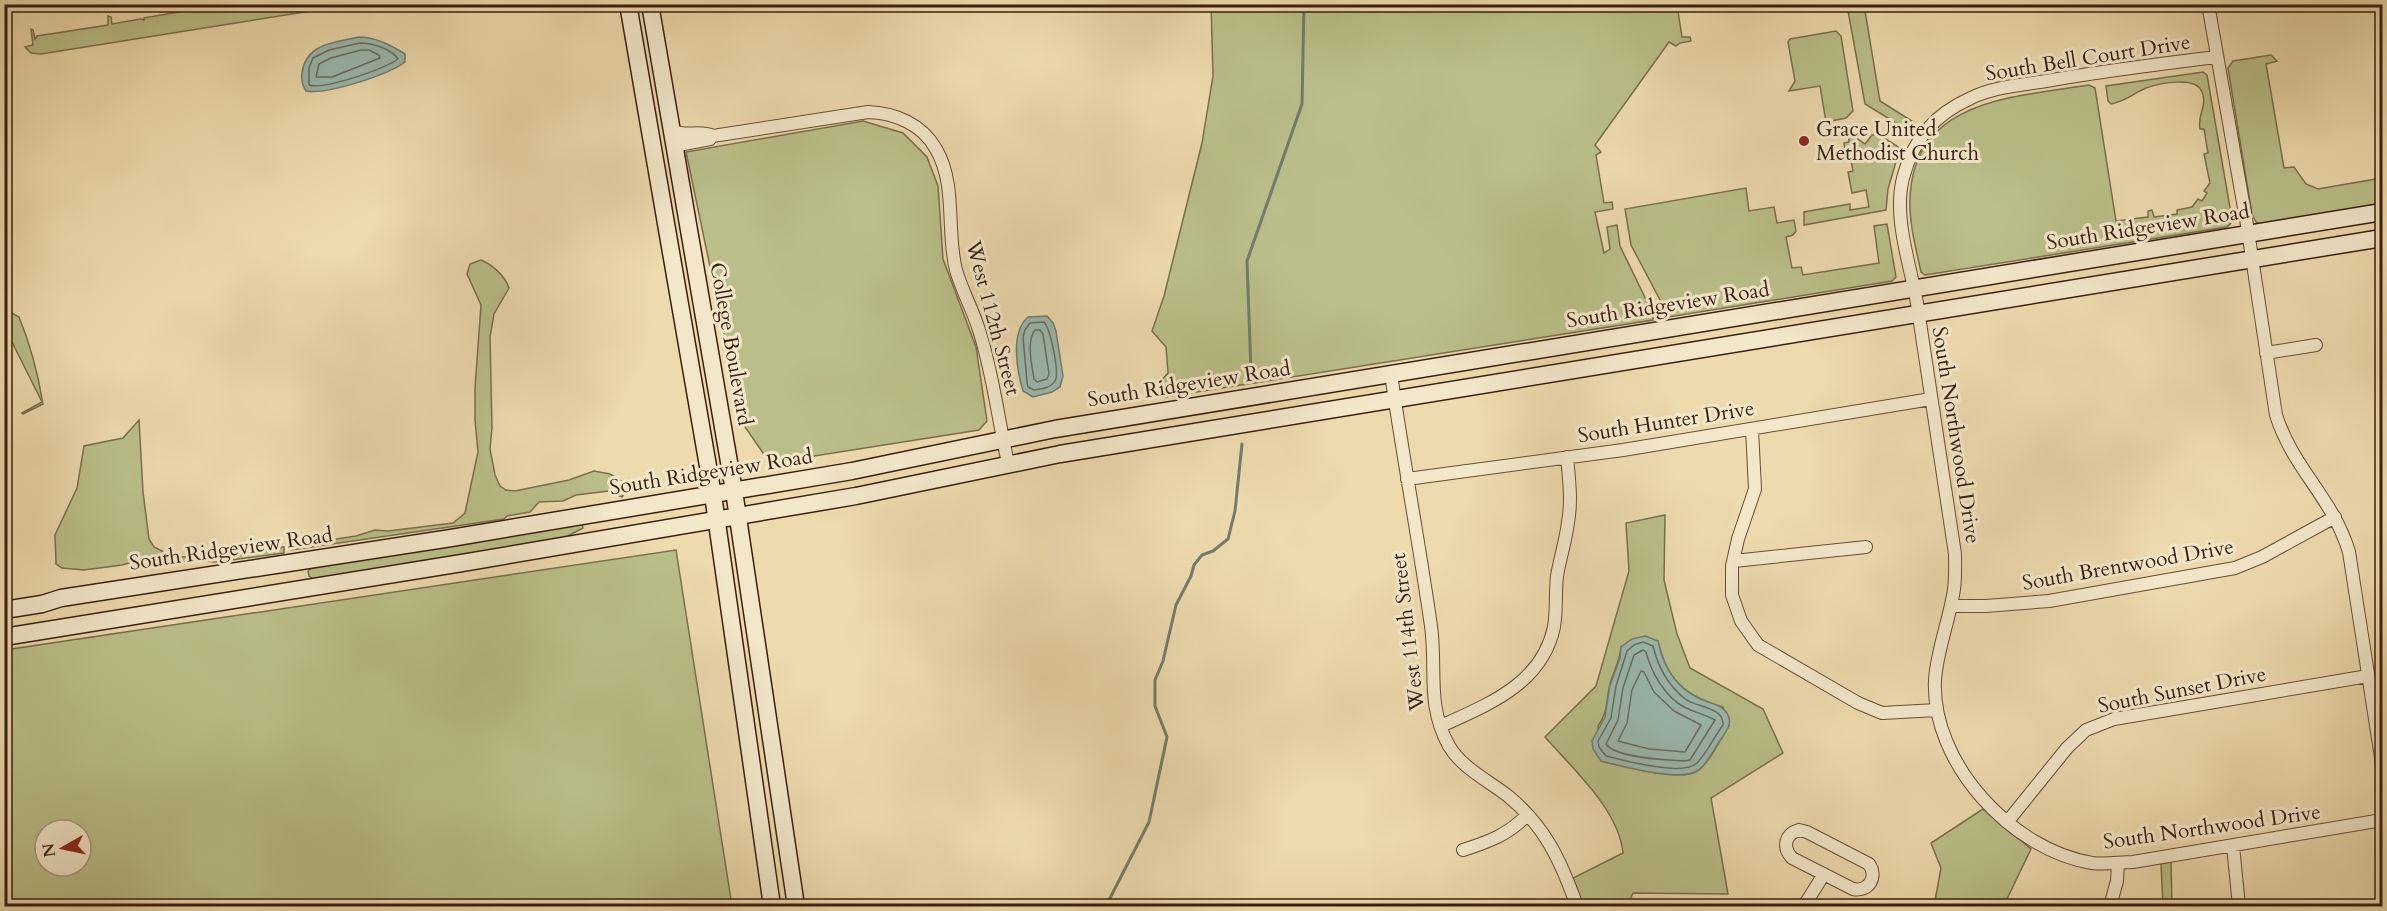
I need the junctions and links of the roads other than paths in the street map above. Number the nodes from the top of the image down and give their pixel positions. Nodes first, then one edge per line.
1 (628, 4) edge
2 (650, 4) edge
3 (2208, 4) edge
4 (2216, 57) junction
5 (713, 136) junction
6 (672, 138) junction
7 (652, 144) junction
8 (2382, 212) edge
9 (2248, 234) junction
10 (2382, 238) edge
11 (2252, 259) junction
12 (1914, 287) junction
13 (1918, 313) junction
14 (2316, 345) dead end
15 (2266, 353) junction
16 (1391, 374) junction
17 (1394, 399) junction
18 (1931, 399) junction
19 (1752, 429) junction
20 (1003, 438) junction
21 (1567, 457) junction
22 (1008, 464) junction
23 (1407, 479) junction
24 (734, 491) junction
25 (713, 495) junction
26 (738, 515) junction
27 (2335, 516) junction
28 (716, 519) junction
29 (1866, 547) dead end
30 (1734, 561) junction
31 (1951, 606) junction
32 (4, 610) edge
33 (4, 636) edge
34 (2368, 676) junction
35 (1936, 710) junction
36 (1441, 726) junction
37 (2382, 765) edge
38 (1527, 815) junction
39 (2382, 820) edge
40 (2008, 821) junction
41 (2233, 846) junction
42 (1463, 850) dead end
43 (2118, 863) junction
44 (1824, 874) junction
45 (772, 906) edge
46 (796, 906) edge
47 (1577, 906) edge
48 (1804, 906) edge
49 (2110, 906) edge
50 (2239, 906) edge

1 - 7 main road, College Boulevard
2 - 6 main road, College Boulevard
3 - 4 street
4 - 9 street
4 - 12 street, South Bell Court Drive
5 - 6 street
5 - 6 street
5 - 20 street, West 112th Street
6 - 7 street
6 - 24 main road, College Boulevard
7 - 25 main road, College Boulevard
8 - 9 main road, South Ridgeview Road
9 - 11 street
9 - 12 main road, South Ridgeview Road
10 - 11 main road
11 - 13 main road
11 - 15 street
12 - 13 street, South Northwood Drive
12 - 16 main road, South Ridgeview Road
13 - 17 main road
13 - 18 street, South Northwood Drive
14 - 15 street
15 - 27 street
16 - 17 street, West 114th Street
16 - 20 main road, South Ridgeview Road
17 - 22 main road
17 - 23 street, West 114th Street
18 - 19 street, South Hunter Drive
18 - 31 street, South Northwood Drive
19 - 21 street, South Hunter Drive
19 - 30 street
20 - 22 street, West 112th Street
20 - 24 main road, South Ridgeview Road
21 - 23 street, South Hunter Drive
21 - 36 street
22 - 26 main road
23 - 36 street, West 114th Street
24 - 25 main road, South Ridgeview Road
24 - 26 main road, College Boulevard
25 - 28 main road, College Boulevard
25 - 32 main road, South Ridgeview Road
26 - 28 main road
26 - 46 main road, College Boulevard
27 - 31 street, South Brentwood Drive
27 - 34 street
28 - 33 main road
28 - 45 main road, College Boulevard
29 - 30 street
30 - 35 street
31 - 35 street, South Northwood Drive
34 - 37 street
34 - 40 street, South Sunset Drive
35 - 40 street, South Northwood Drive
36 - 38 street, West 114th Street
38 - 42 street
38 - 47 street, West 114th Street
39 - 41 street, South Northwood Drive
40 - 43 street, South Northwood Drive
41 - 43 street, South Northwood Drive
41 - 50 street
43 - 49 street
44 - 44 street
44 - 48 street

